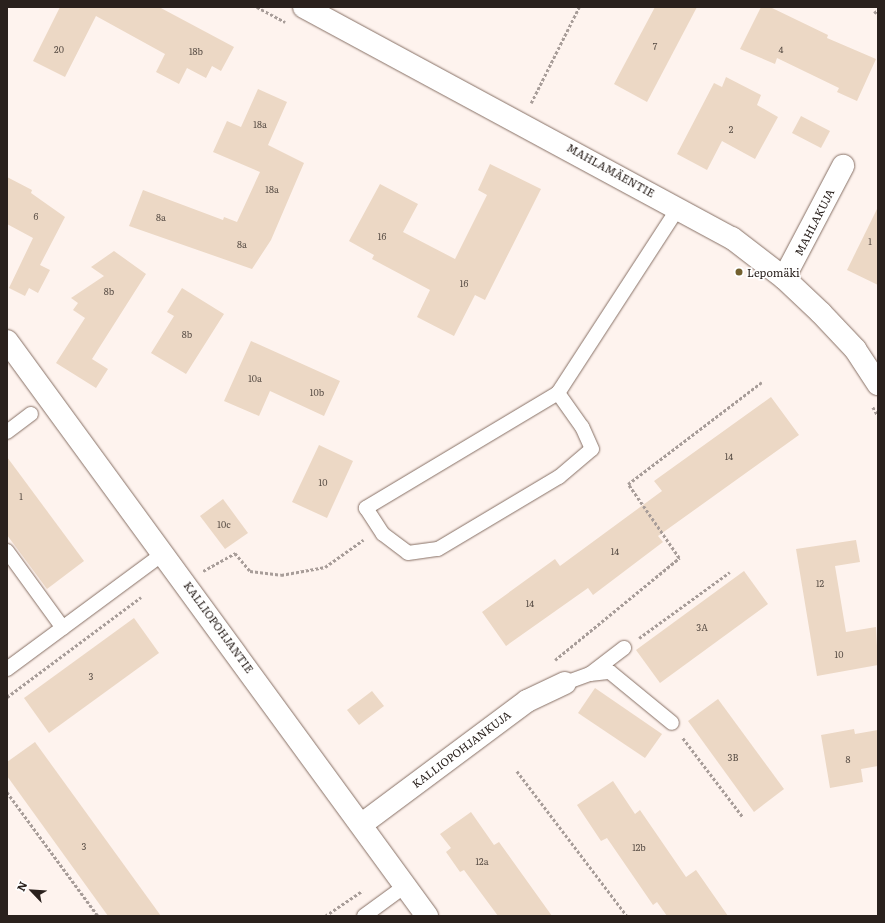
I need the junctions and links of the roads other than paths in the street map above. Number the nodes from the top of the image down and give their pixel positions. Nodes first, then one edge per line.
1 (304, 7) edge
2 (843, 166) dead end
3 (679, 207) junction
4 (784, 278) junction
5 (7, 341) edge
6 (558, 393) junction
7 (874, 393) edge
8 (31, 414) dead end
9 (7, 432) edge
10 (7, 551) edge
11 (164, 553) junction
12 (63, 628) junction
13 (624, 648) road end
14 (7, 669) edge
15 (590, 674) junction
16 (565, 682) joint
17 (672, 723) road end
18 (362, 824) junction
19 (405, 886) junction
20 (364, 916) edge
21 (427, 916) edge

1 - 3 street, MAHLAMÄENTIE
2 - 4 street, MAHLAKUJA
3 - 4 street, MAHLAMÄENTIE
3 - 6 lane
4 - 7 street, MAHLAMÄENTIE
5 - 11 street, KALLIOPOHJANTIE
6 - 6 lane
8 - 9 lane
10 - 12 lane
11 - 12 lane
11 - 18 street, KALLIOPOHJANTIE
12 - 14 lane
13 - 15 lane
15 - 16 lane
15 - 17 lane
16 - 18 street, KALLIOPOHJANKUJA
18 - 19 street, KALLIOPOHJANTIE
19 - 20 lane
19 - 21 street, KALLIOPOHJANTIE

